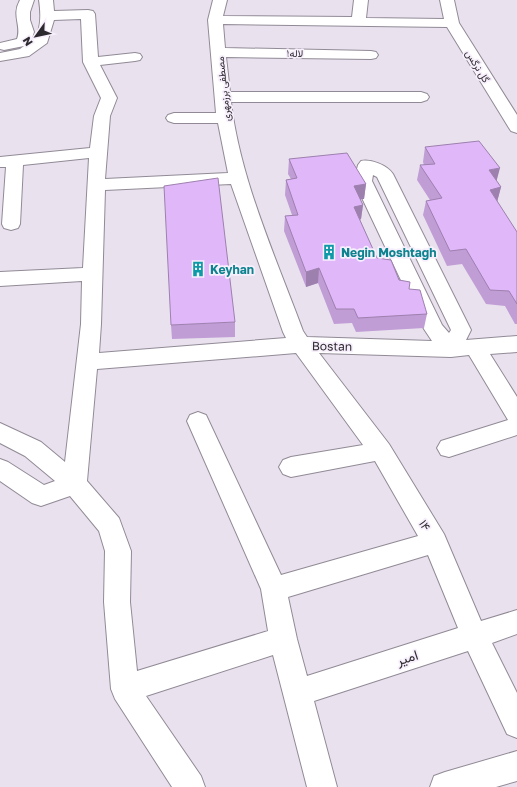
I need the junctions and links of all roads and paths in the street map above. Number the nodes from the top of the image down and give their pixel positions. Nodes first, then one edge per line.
1 (27, 0) edge
2 (220, 0) edge
3 (362, 0) edge
4 (447, 0) edge
5 (90, 7) edge
6 (47, 8) edge
7 (215, 20) junction
8 (359, 22) junction
9 (452, 23) junction
10 (0, 47) edge
11 (219, 52) junction
12 (371, 54) dead end
13 (0, 57) edge
14 (135, 57) dead end
15 (91, 62) junction
16 (224, 97) junction
17 (421, 97) dead end
18 (174, 118) dead end
19 (225, 118) junction
20 (517, 128) edge
21 (98, 152) junction
22 (7, 162) edge
23 (238, 178) junction
24 (96, 185) junction
25 (11, 224) dead end
26 (92, 274) junction
27 (0, 279) edge
28 (517, 344) edge
29 (302, 345) junction
30 (475, 347) junction
31 (451, 348) junction
32 (87, 362) junction
33 (517, 416) edge
34 (198, 421) dead end
35 (517, 426) edge
36 (0, 432) edge
37 (449, 448) dead end
38 (381, 451) junction
39 (291, 467) dead end
40 (0, 469) edge
41 (75, 484) junction
42 (435, 542) junction
43 (274, 589) junction
44 (517, 622) edge
45 (474, 636) junction
46 (283, 639) junction
47 (125, 689) junction
48 (297, 692) junction
49 (517, 724) edge
50 (517, 766) edge
51 (190, 787) edge
52 (322, 787) edge
53 (445, 787) edge

1 - 10 street
2 - 7 street, مصطفی برزمهری
3 - 8 street
4 - 9 street, گل نرگس
5 - 6 street
5 - 15 street
6 - 13 street
7 - 8 street
7 - 11 street, مصطفی برزمهری
8 - 9 street
9 - 20 street, گل نرگس
11 - 12 street, لاله۱
11 - 16 street, مصطفی برزمهری
14 - 15 street
15 - 21 street
16 - 17 street
16 - 19 street, مصطفی برزمهری
18 - 19 street
19 - 23 street, مصطفی برزمهری
21 - 22 street
21 - 24 street
22 - 25 street
23 - 24 street
23 - 29 street, Bostan
24 - 26 street
26 - 27 street
26 - 32 street
28 - 30 street, Bostan
29 - 31 street, Bostan
29 - 32 street
29 - 38 street, ۱۴
30 - 31 street, Bostan
30 - 33 street
31 - 31 street
32 - 41 street
34 - 43 street
35 - 37 street
36 - 41 street
38 - 39 street
38 - 42 street, ۱۴
40 - 41 street
41 - 47 street
42 - 43 street
42 - 45 street, ۱۴
43 - 46 street
44 - 45 street, امیر
45 - 48 street, امیر
45 - 49 street, ۱۴
46 - 47 street
46 - 48 street
47 - 51 street
48 - 52 street
50 - 53 street

